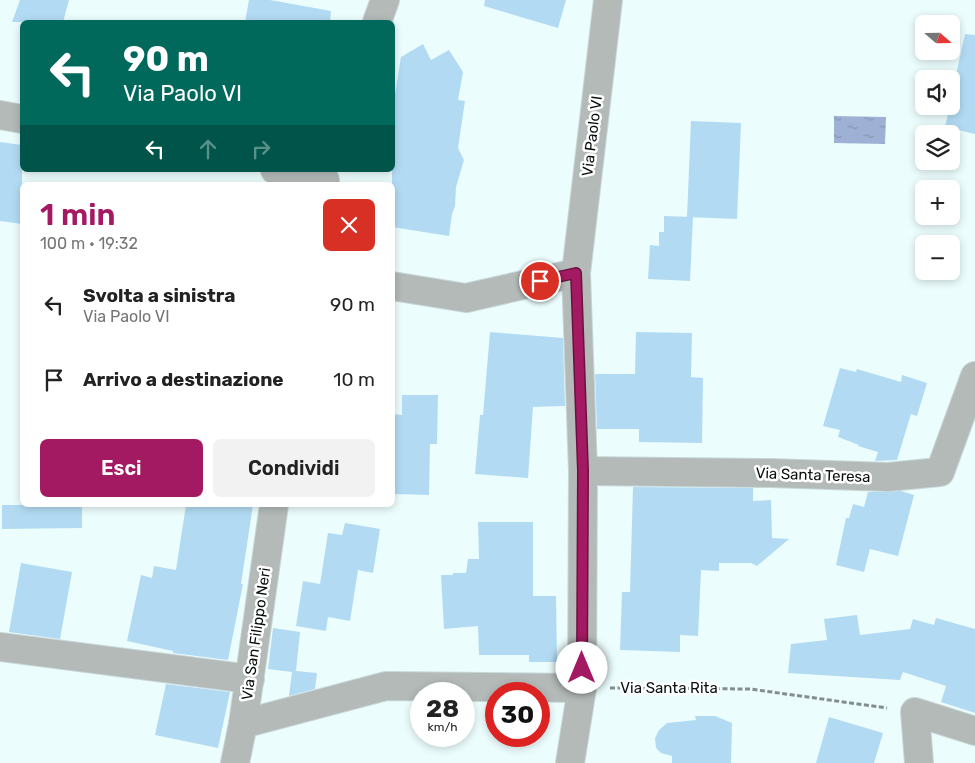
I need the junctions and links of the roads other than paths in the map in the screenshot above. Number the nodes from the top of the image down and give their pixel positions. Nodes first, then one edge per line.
1 (385, 0) edge
2 (608, 0) edge
3 (378, 20) edge
4 (0, 115) edge
5 (20, 119) edge
6 (288, 172) edge
7 (325, 178) edge
8 (576, 273) junction
9 (395, 286) edge
10 (975, 376) edge
11 (583, 471) junction
12 (274, 507) edge
13 (0, 647) edge
14 (250, 679) junction
15 (582, 688) junction
16 (243, 724) junction
17 (975, 731) edge
18 (236, 763) edge
19 (570, 763) edge
20 (919, 763) edge

1 - 3 street
2 - 8 street, Via Paolo VI
4 - 5 street
6 - 7 street
8 - 9 street
8 - 11 street, Via Paolo VI
10 - 11 street, Via Santa Teresa
11 - 15 street, Via Paolo VI
12 - 14 street, Via San Filippo Neri
13 - 14 street
14 - 16 street, Via San Filippo Neri
15 - 16 street
15 - 19 street, Via Paolo VI
16 - 18 street, Via San Filippo Neri
17 - 20 street

